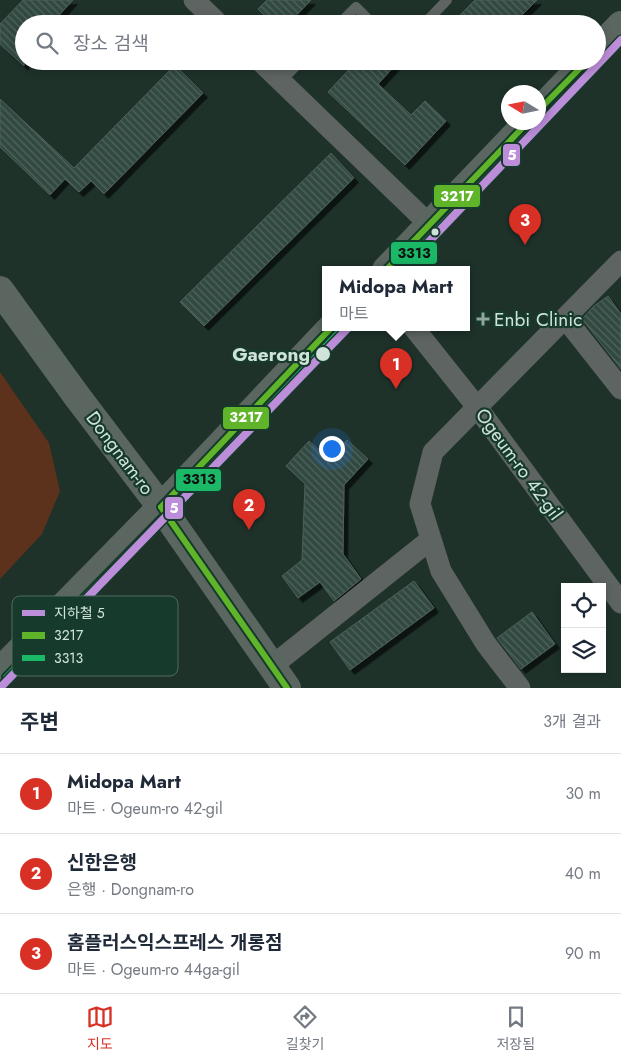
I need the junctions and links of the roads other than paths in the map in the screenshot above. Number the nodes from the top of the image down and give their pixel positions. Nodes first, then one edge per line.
1 (194, 0) edge
2 (447, 0) edge
3 (359, 4) edge
4 (210, 15) edge
5 (348, 15) edge
6 (367, 15) edge
7 (433, 15) edge
8 (621, 25) edge
9 (606, 41) edge
10 (269, 70) edge
11 (292, 70) edge
12 (578, 70) edge
13 (281, 81) junction
14 (546, 104) edge
15 (520, 130) edge
16 (430, 225) junction
17 (621, 261) edge
18 (390, 266) edge
19 (0, 290) edge
20 (565, 318) junction
21 (328, 331) edge
22 (416, 331) edge
23 (621, 389) edge
24 (477, 407) junction
25 (161, 507) junction
26 (430, 540) junction
27 (74, 596) edge
28 (621, 603) edge
29 (12, 659) edge
30 (0, 671) edge
31 (279, 677) edge
32 (520, 688) edge

1 - 4 street
2 - 7 lane
3 - 5 lane
3 - 6 lane
8 - 9 main road
10 - 13 street
11 - 13 lane
12 - 14 main road
13 - 16 street
15 - 16 main road
16 - 18 main road
17 - 20 street
19 - 25 main road, Dongnam-ro
20 - 23 street
20 - 24 street
21 - 25 main road
22 - 24 street, Ogeum-ro 42-gil
24 - 26 street
24 - 28 street, Ogeum-ro 42-gil
25 - 27 main road
25 - 31 main road, Dongnam-ro
26 - 31 street, Dongnam-ro
26 - 32 street
29 - 30 main road

